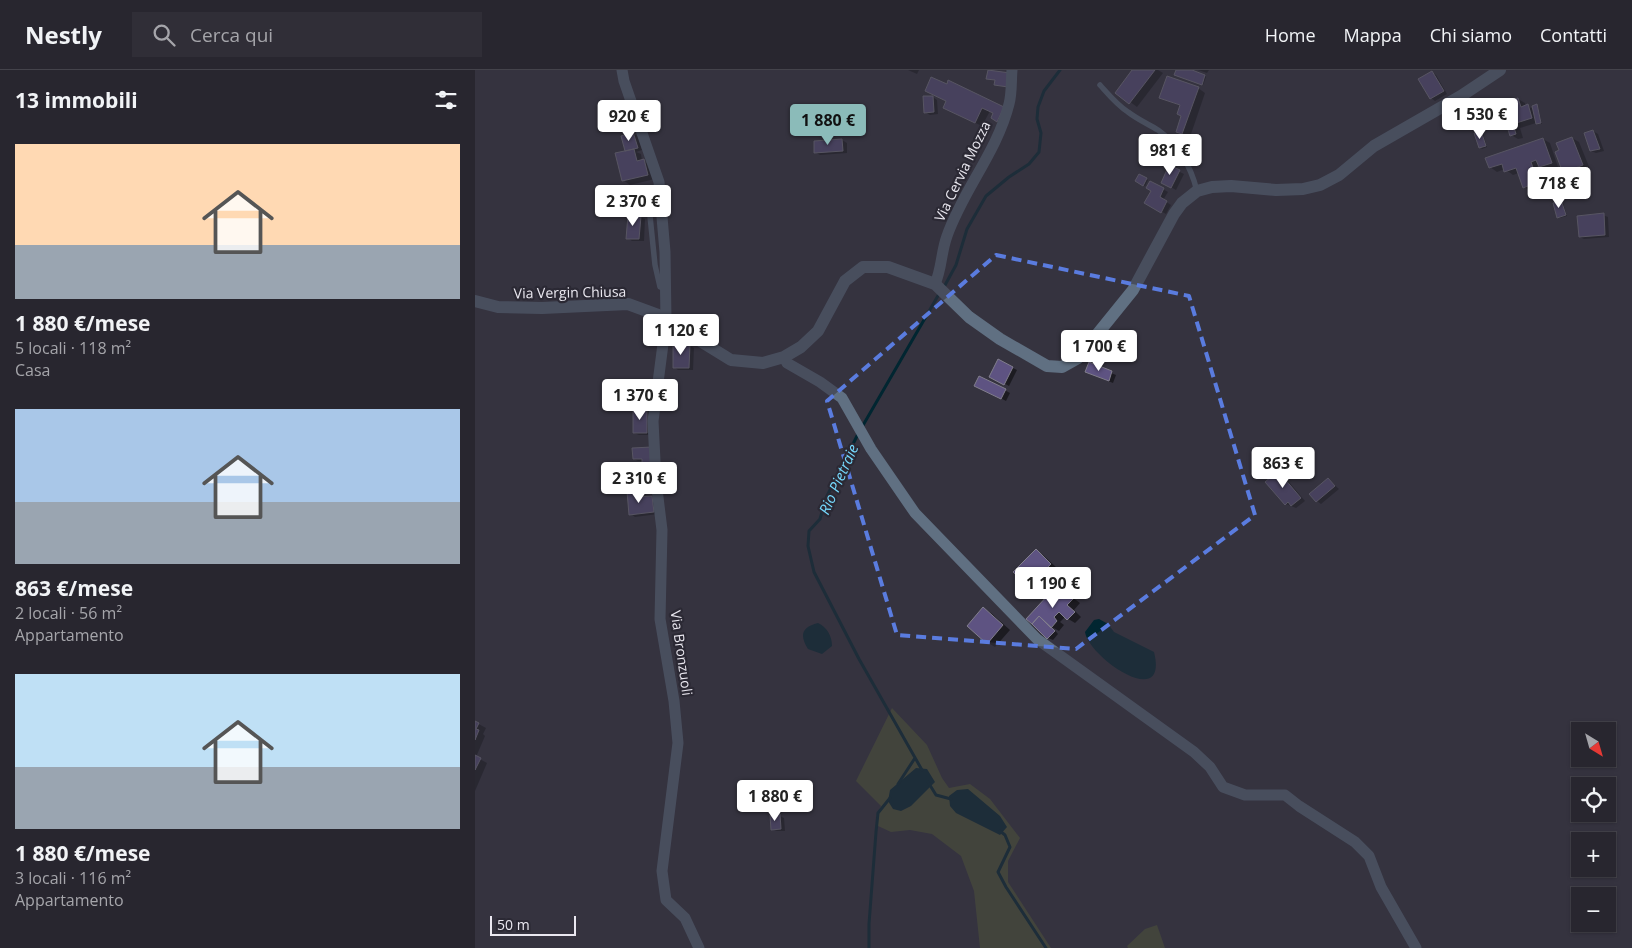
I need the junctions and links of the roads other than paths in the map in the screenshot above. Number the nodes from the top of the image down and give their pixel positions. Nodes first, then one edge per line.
1 (622, 70) edge
2 (1012, 70) edge
3 (1500, 70) edge
4 (1100, 85) dead end
5 (620, 188) dead end
6 (1197, 191) junction
7 (935, 284) junction
8 (666, 289) junction
9 (475, 301) edge
10 (666, 320) junction
11 (785, 357) junction
12 (699, 948) edge
13 (1416, 948) edge

1 - 8 street, Via Bronzuoli
2 - 7 street, Via Cervia Mozza
3 - 6 street
4 - 6 lane
5 - 8 lane
6 - 7 street, Via Vergin Chiusa
7 - 11 street, Via Vergin Chiusa
8 - 10 street, Via Bronzuoli
9 - 10 street, Via Vergin Chiusa
10 - 11 street, Via Vergin Chiusa
10 - 12 street, Via Bronzuoli
11 - 13 street

